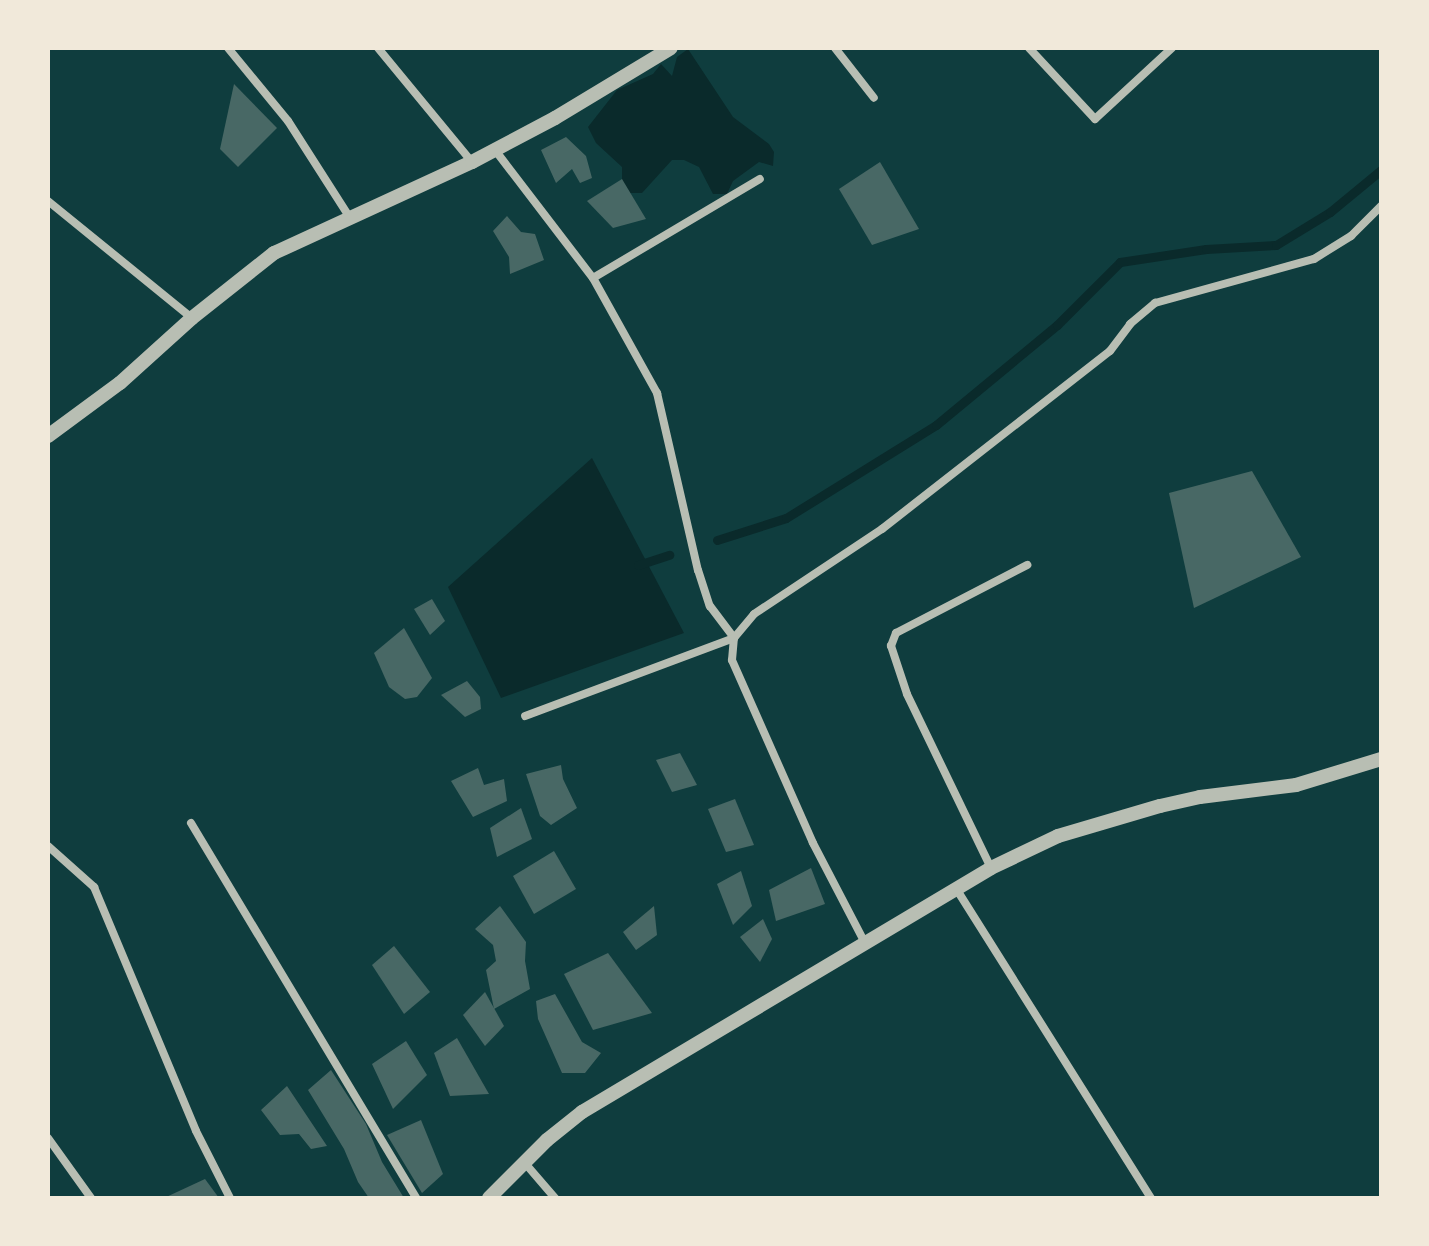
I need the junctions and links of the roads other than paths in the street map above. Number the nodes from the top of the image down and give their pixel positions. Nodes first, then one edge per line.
1 (228, 48) edge
2 (378, 48) edge
3 (671, 48) edge
4 (835, 48) edge
5 (1029, 48) edge
6 (1172, 48) edge
7 (874, 98) dead end
8 (495, 150) junction
9 (472, 162) junction
10 (760, 179) dead end
11 (48, 201) edge
12 (1381, 206) edge
13 (350, 218) junction
14 (593, 278) junction
15 (192, 318) junction
16 (48, 436) edge
17 (1027, 565) dead end
18 (734, 638) junction
19 (525, 716) dead end
20 (1381, 759) edge
21 (191, 823) dead end
22 (48, 846) edge
23 (991, 868) junction
24 (957, 890) junction
25 (865, 943) junction
26 (48, 1138) edge
27 (524, 1162) junction
28 (91, 1198) edge
29 (230, 1198) edge
30 (416, 1198) edge
31 (489, 1198) edge
32 (555, 1198) edge
33 (1151, 1198) edge

1 - 13 street
2 - 9 street
3 - 8 street
4 - 7 street
5 - 6 street
8 - 9 street
8 - 14 street
9 - 13 street
10 - 14 street
11 - 15 street
12 - 18 street
13 - 15 street
14 - 18 street
15 - 16 street
17 - 23 street
18 - 19 street
18 - 25 street
20 - 23 street
21 - 30 street
22 - 29 street
23 - 24 street
24 - 25 street
24 - 33 street
25 - 27 street
26 - 28 street
27 - 31 street
27 - 32 street

